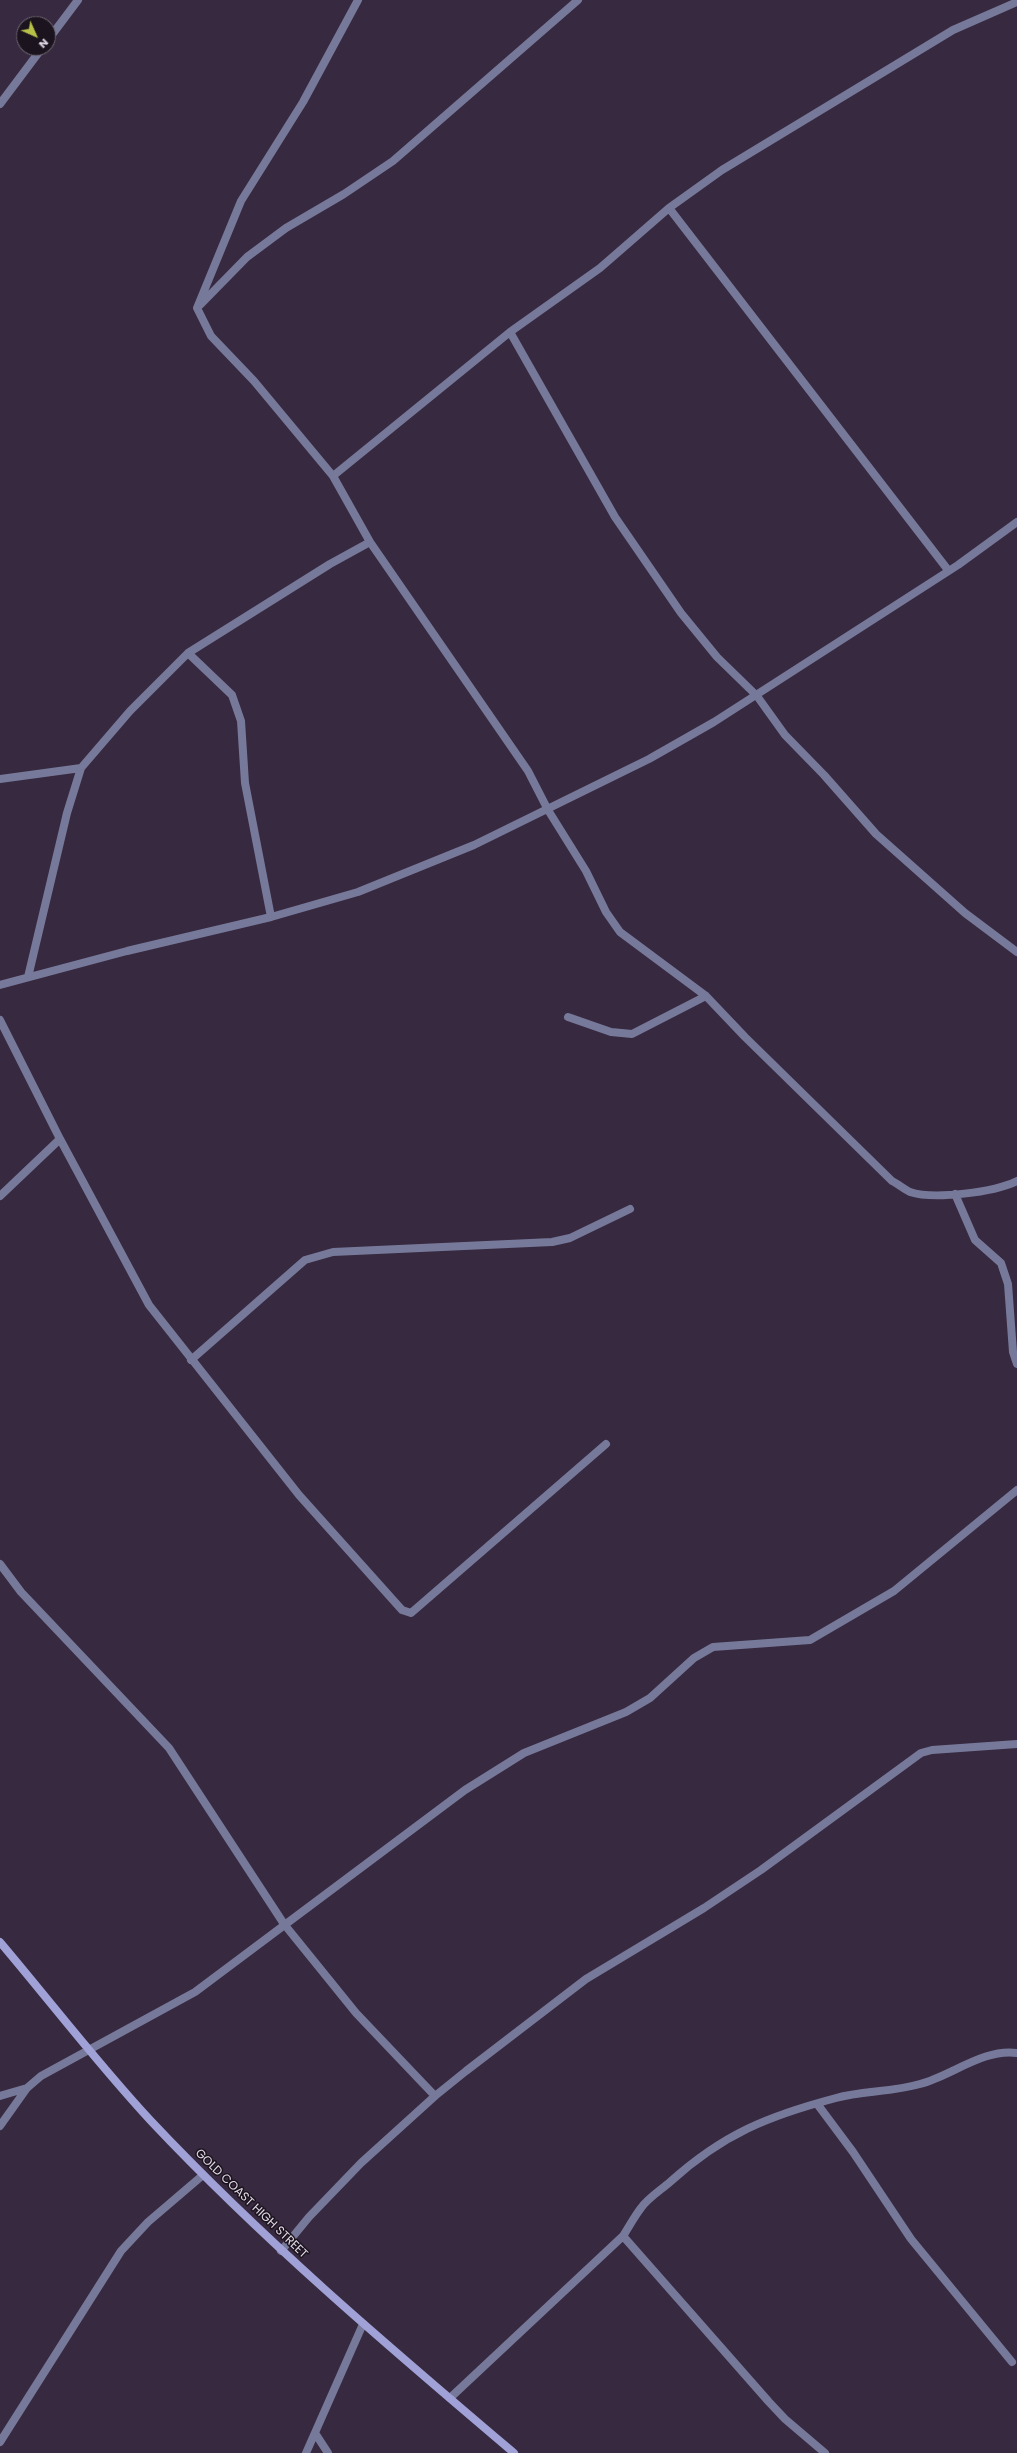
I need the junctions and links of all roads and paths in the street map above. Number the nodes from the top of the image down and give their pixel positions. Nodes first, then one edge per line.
1 (78, 0) edge
2 (358, 0) edge
3 (578, 0) edge
4 (1017, 2) edge
5 (56, 29) edge
6 (36, 56) edge
7 (0, 104) edge
8 (669, 208) junction
9 (197, 308) junction
10 (510, 332) junction
11 (333, 476) junction
12 (1017, 522) edge
13 (370, 542) junction
14 (948, 570) junction
15 (188, 653) junction
16 (757, 696) junction
17 (81, 768) junction
18 (0, 779) edge
19 (548, 810) junction
20 (271, 917) junction
21 (1017, 952) edge
22 (28, 977) junction
23 (0, 985) edge
24 (706, 996) junction
25 (568, 1017) dead end
26 (0, 1020) edge
27 (60, 1140) junction
28 (1017, 1181) edge
29 (955, 1194) junction
30 (0, 1196) edge
31 (630, 1209) dead end
32 (191, 1360) junction
33 (1017, 1364) edge
34 (606, 1444) dead end
35 (1017, 1490) edge
36 (0, 1564) edge
37 (1017, 1744) edge
38 (284, 1924) junction
39 (0, 1942) edge
40 (90, 2049) junction
41 (1017, 2053) edge
42 (28, 2088) junction
43 (0, 2096) edge
44 (435, 2096) junction
45 (818, 2105) junction
46 (0, 2126) edge
47 (203, 2175) junction
48 (623, 2236) junction
49 (281, 2251) junction
50 (363, 2324) junction
51 (1012, 2362) dead end
52 (450, 2398) junction
53 (315, 2433) junction
54 (0, 2442) edge
55 (306, 2453) edge
56 (328, 2453) edge
57 (514, 2453) edge
58 (825, 2453) edge

1 - 5 street
2 - 9 street
3 - 9 street
4 - 8 street
6 - 7 street
8 - 10 street
8 - 14 street
9 - 11 street
10 - 11 street
10 - 16 street
11 - 13 street
12 - 14 street
13 - 15 street
13 - 19 street
14 - 16 street
15 - 17 street
15 - 20 street
16 - 19 street
16 - 21 street
17 - 18 street
17 - 22 street
19 - 20 street
19 - 24 street
20 - 22 street
22 - 23 street
24 - 25 street
24 - 29 street
26 - 27 street
27 - 30 street
27 - 32 street
28 - 29 street
29 - 33 street
31 - 32 street
32 - 34 street
35 - 38 street
36 - 38 street
37 - 44 street
38 - 40 street
38 - 44 street
39 - 40 street, GOLD COAST HIGH STREET
40 - 42 street
40 - 47 street, GOLD COAST HIGH STREET
41 - 45 street
42 - 43 street
42 - 46 street
44 - 49 street
45 - 48 street
45 - 51 street
47 - 49 street, GOLD COAST HIGH STREET
47 - 54 street
48 - 52 street
48 - 58 street
49 - 50 street, GOLD COAST HIGH STREET
50 - 52 street, GOLD COAST HIGH STREET
50 - 53 street
52 - 57 street, GOLD COAST HIGH STREET
53 - 55 street
53 - 56 street

